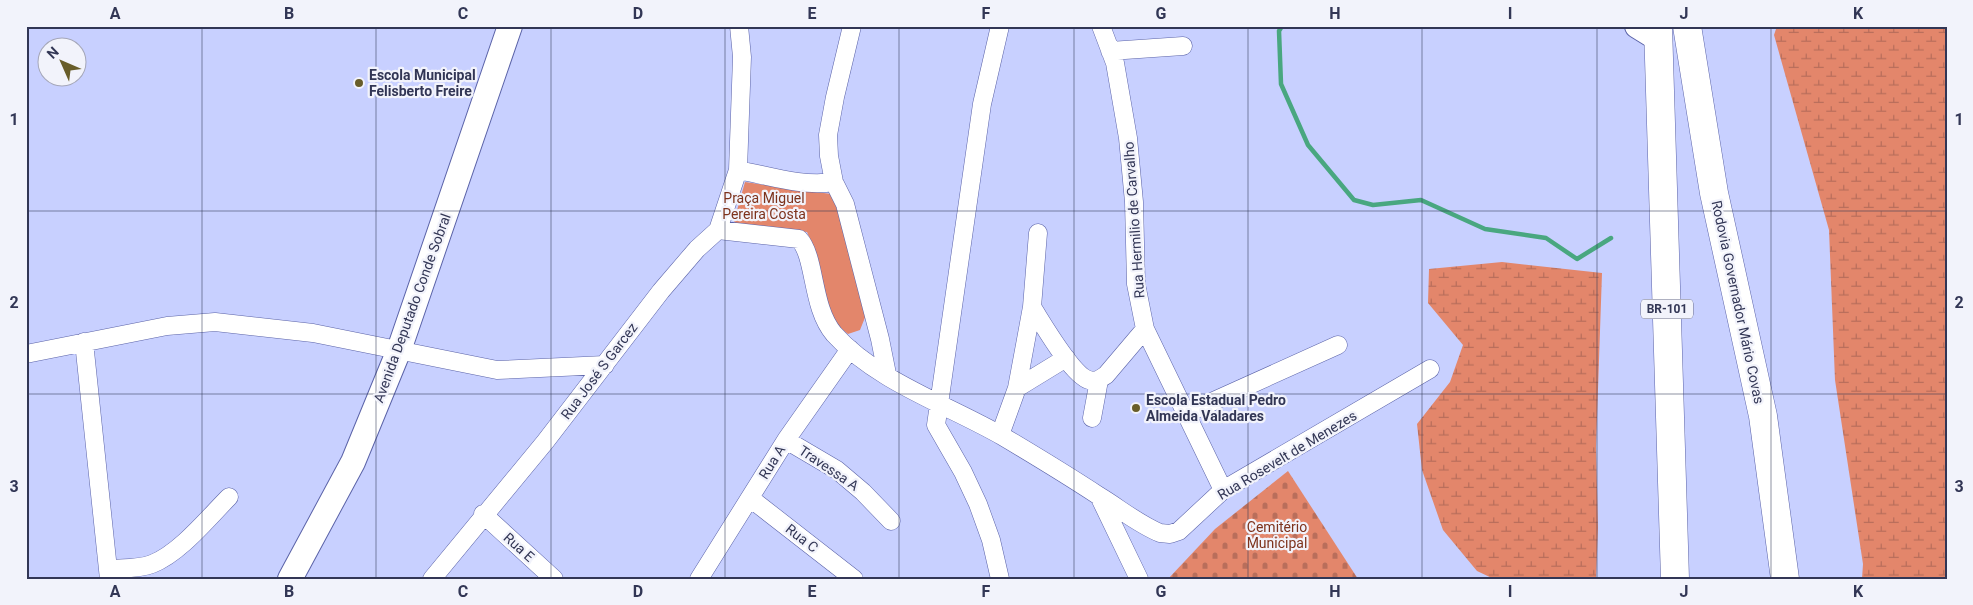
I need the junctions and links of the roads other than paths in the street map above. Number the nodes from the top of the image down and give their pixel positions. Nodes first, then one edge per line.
1 (510, 26) edge
2 (739, 26) edge
3 (852, 26) edge
4 (1000, 26) edge
5 (1100, 26) edge
6 (1687, 26) edge
7 (1647, 29) edge
8 (1183, 46) dead end
9 (1110, 51) junction
10 (738, 170) junction
11 (834, 182) junction
12 (718, 230) junction
13 (1038, 233) dead end
14 (1032, 307) junction
15 (1145, 329) junction
16 (84, 342) junction
17 (1338, 345) dead end
18 (850, 349) junction
19 (399, 350) junction
20 (26, 354) edge
21 (1066, 358) junction
22 (605, 365) junction
23 (1430, 369) dead end
24 (887, 374) junction
25 (1098, 380) junction
26 (1016, 388) junction
27 (939, 406) junction
28 (1185, 414) junction
29 (1092, 418) dead end
30 (1000, 435) junction
31 (786, 440) junction
32 (1223, 490) junction
33 (1099, 496) junction
34 (229, 497) dead end
35 (750, 498) junction
36 (483, 514) junction
37 (891, 522) dead end
38 (109, 574) edge
39 (290, 579) edge
40 (432, 579) edge
41 (554, 579) edge
42 (699, 579) edge
43 (854, 579) edge
44 (1000, 579) edge
45 (1139, 579) edge
46 (1676, 579) edge
47 (1785, 579) edge

1 - 19 main road, Avenida Deputado Conde Sobral
2 - 10 street
3 - 11 street
4 - 27 street
5 - 9 street, Rua Hermilio de Carvalho
6 - 47 highway, Rodovia Governador Mário Covas
7 - 46 highway, BR-101
8 - 9 street
9 - 15 street, Rua Hermilio de Carvalho
10 - 11 street
10 - 12 street
11 - 24 street
12 - 18 street
12 - 22 street, Rua José S Garcez
13 - 14 street
14 - 21 street
14 - 26 street
15 - 25 street
15 - 28 street, Rua Hermilio de Carvalho
16 - 19 street
16 - 20 street
16 - 38 street
17 - 28 street
18 - 24 street
18 - 31 street, Rua A
19 - 22 street
19 - 39 main road, Avenida Deputado Conde Sobral
21 - 25 street
21 - 26 street
22 - 36 street, Rua José S Garcez
23 - 32 street, Rua Rosevelt de Menezes
24 - 27 street, Rua Rosevelt de Menezes
25 - 29 street
26 - 30 street
27 - 30 street, Rua Rosevelt de Menezes
27 - 44 street
28 - 32 street, Rua Hermilio de Carvalho
30 - 33 street, Rua Rosevelt de Menezes
31 - 35 street, Rua A
31 - 37 street, Travessa A
32 - 33 street, Rua Rosevelt de Menezes
33 - 45 street
34 - 38 street
35 - 42 street, Rua A
35 - 43 street, Rua C
36 - 40 street, Rua José S Garcez
36 - 41 street, Rua E

